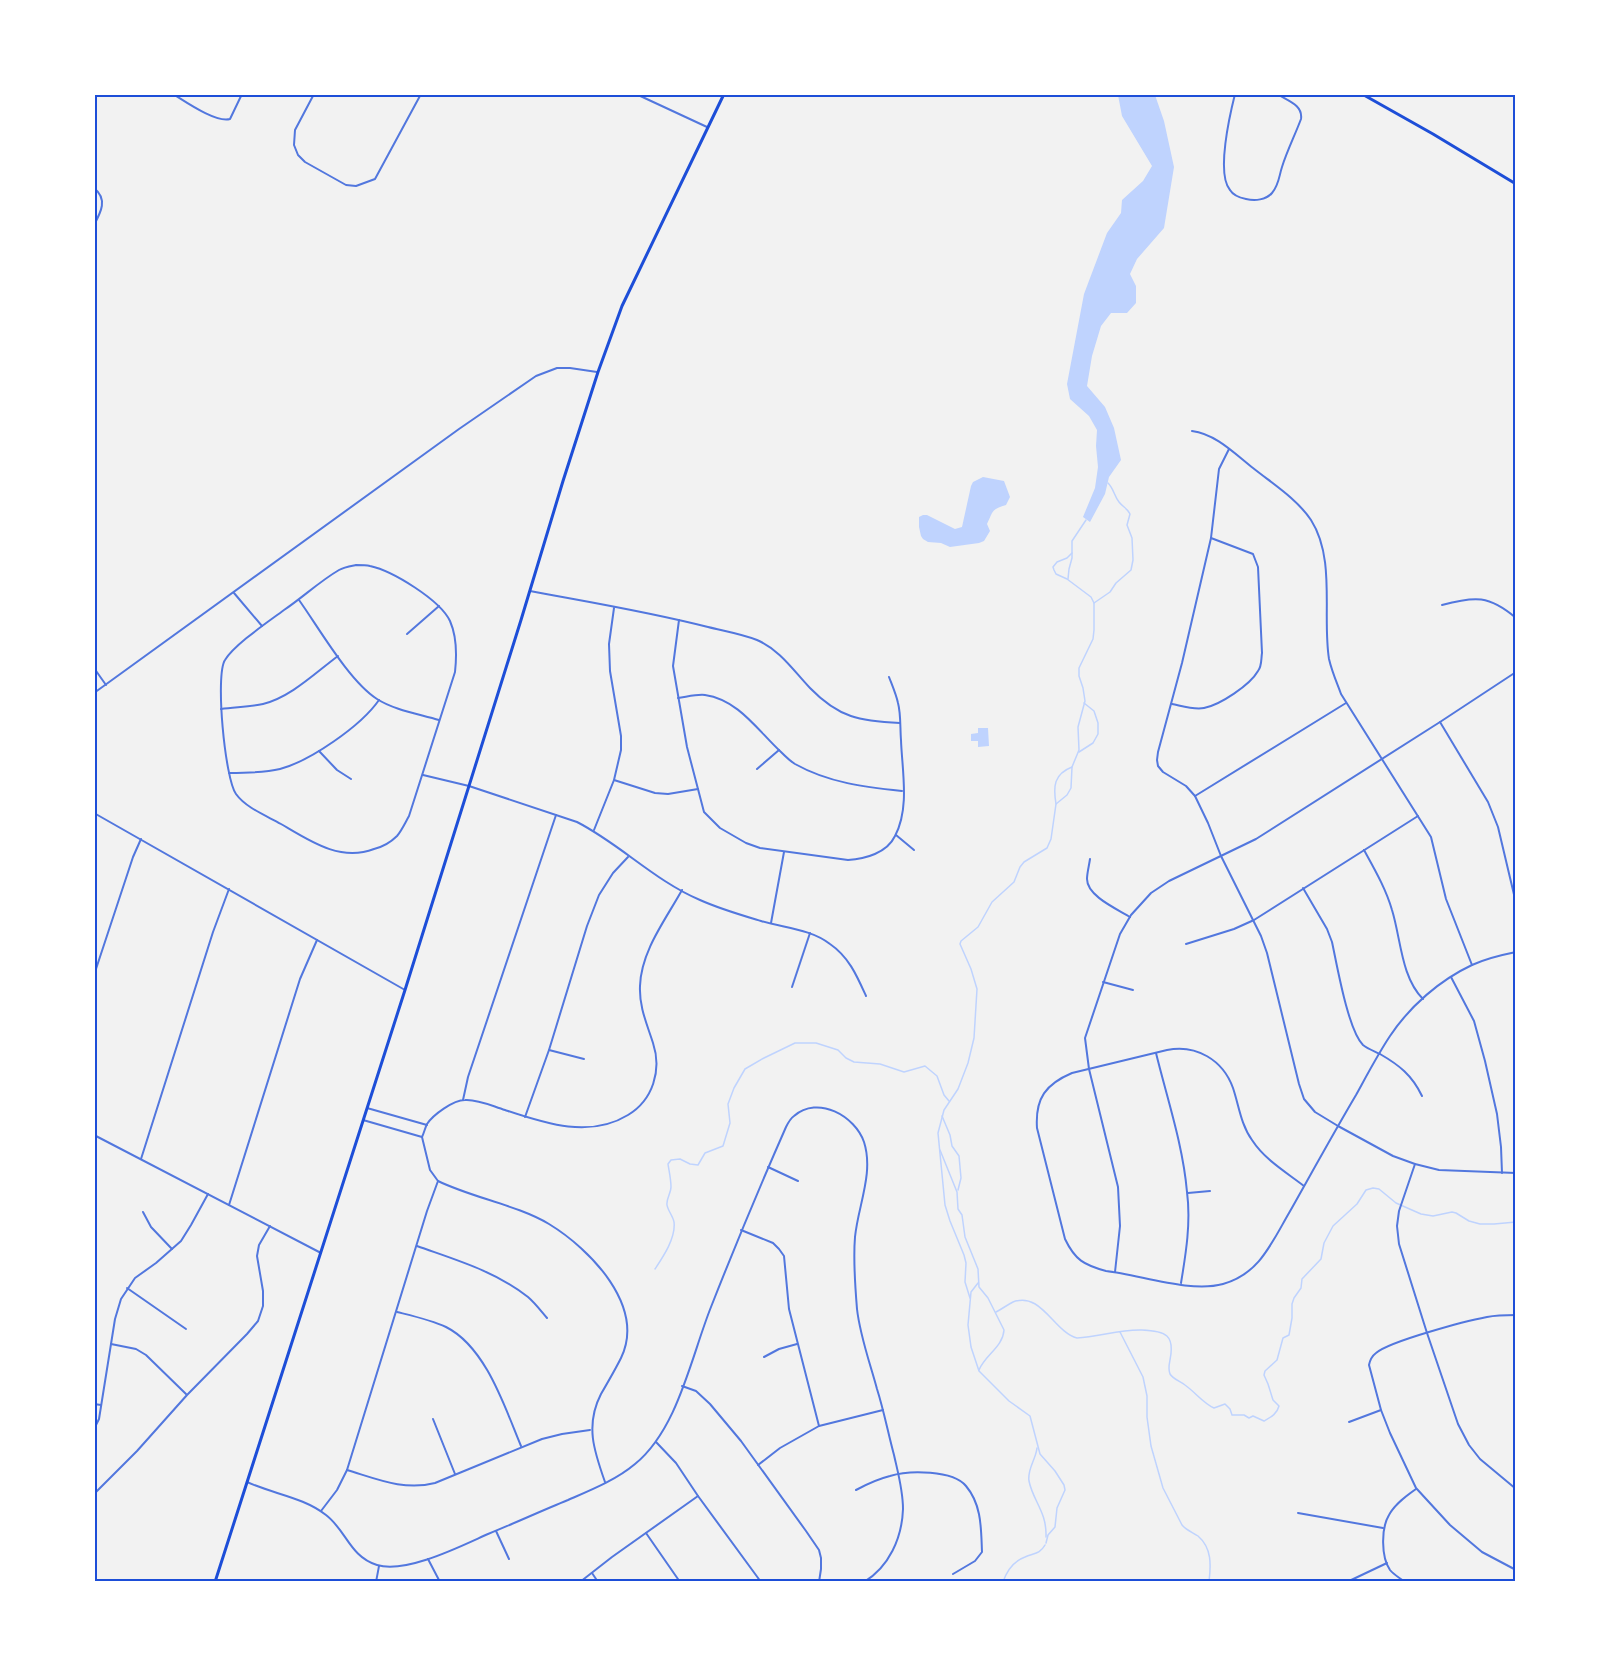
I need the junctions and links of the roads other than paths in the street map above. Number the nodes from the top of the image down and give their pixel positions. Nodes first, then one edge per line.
1 (173, 94) edge
2 (242, 94) edge
3 (314, 94) edge
4 (421, 94) edge
5 (636, 94) edge
6 (724, 94) edge
7 (1235, 94) edge
8 (1277, 94) edge
9 (1362, 94) edge
10 (709, 128) junction
11 (1515, 184) edge
12 (94, 188) edge
13 (94, 225) edge
14 (598, 372) junction
15 (1192, 431) dead end
16 (1229, 449) junction
17 (1211, 538) junction
18 (530, 591) junction
19 (234, 593) junction
20 (299, 600) junction
21 (1442, 605) dead end
22 (439, 606) junction
23 (614, 607) junction
24 (1515, 618) edge
25 (679, 620) junction
26 (262, 626) junction
27 (407, 634) dead end
28 (338, 656) junction
29 (94, 668) edge
30 (1515, 672) edge
31 (889, 676) dead end
32 (106, 685) junction
33 (94, 693) edge
34 (678, 698) junction
35 (378, 700) junction
36 (1347, 702) junction
37 (1171, 704) junction
38 (221, 709) junction
39 (439, 720) junction
40 (1440, 722) junction
41 (900, 723) junction
42 (779, 750) junction
43 (319, 751) junction
44 (1381, 758) junction
45 (757, 770) dead end
46 (229, 773) junction
47 (423, 775) junction
48 (351, 779) dead end
49 (614, 780) junction
50 (469, 786) junction
51 (698, 789) junction
52 (903, 791) junction
53 (1195, 796) junction
54 (94, 813) edge
55 (555, 814) junction
56 (1418, 816) junction
57 (594, 830) junction
58 (896, 836) junction
59 (141, 839) junction
60 (914, 849) dead end
61 (1364, 850) junction
62 (785, 851) junction
63 (629, 856) junction
64 (1221, 856) junction
65 (1090, 860) dead end
66 (1303, 888) junction
67 (229, 889) junction
68 (682, 890) junction
69 (1515, 903) edge
70 (1130, 917) junction
71 (1254, 920) junction
72 (771, 923) junction
73 (810, 933) junction
74 (317, 940) junction
75 (1186, 944) dead end
76 (1515, 952) edge
77 (1472, 965) junction
78 (94, 975) edge
79 (1451, 977) junction
80 (1103, 982) junction
81 (792, 987) dead end
82 (405, 990) junction
83 (1133, 990) dead end
84 (866, 996) dead end
85 (1423, 999) junction
86 (549, 1050) junction
87 (1156, 1053) junction
88 (1380, 1054) junction
89 (584, 1059) dead end
90 (1089, 1069) junction
91 (1422, 1096) dead end
92 (464, 1100) junction
93 (367, 1108) junction
94 (525, 1117) junction
95 (363, 1120) junction
96 (427, 1125) junction
97 (1338, 1126) junction
98 (94, 1135) edge
99 (422, 1137) junction
100 (141, 1159) junction
101 (1415, 1164) junction
102 (768, 1167) junction
103 (1502, 1173) junction
104 (1515, 1173) edge
105 (438, 1181) junction
106 (798, 1181) dead end
107 (1304, 1186) junction
108 (1210, 1191) dead end
109 (1188, 1193) junction
110 (208, 1194) junction
111 (229, 1205) junction
112 (143, 1212) dead end
113 (270, 1226) junction
114 (741, 1230) junction
115 (417, 1246) junction
116 (172, 1249) junction
117 (321, 1253) junction
118 (1115, 1272) junction
119 (1181, 1284) junction
120 (128, 1288) junction
121 (397, 1312) junction
122 (1515, 1315) edge
123 (547, 1318) dead end
124 (186, 1329) dead end
125 (1427, 1333) junction
126 (111, 1344) junction
127 (797, 1344) junction
128 (764, 1357) dead end
129 (682, 1386) junction
130 (187, 1395) junction
131 (94, 1404) edge
132 (101, 1405) junction
133 (883, 1410) junction
134 (1381, 1410) junction
135 (433, 1419) dead end
136 (1349, 1422) dead end
137 (819, 1426) junction
138 (94, 1429) edge
139 (591, 1430) junction
140 (656, 1442) junction
141 (521, 1446) junction
142 (758, 1465) junction
143 (347, 1470) junction
144 (455, 1474) junction
145 (899, 1474) junction
146 (247, 1482) junction
147 (606, 1483) junction
148 (1416, 1488) junction
149 (1515, 1489) edge
150 (856, 1490) dead end
151 (94, 1494) edge
152 (698, 1496) junction
153 (321, 1511) junction
154 (1298, 1513) dead end
155 (1383, 1528) junction
156 (496, 1531) junction
157 (646, 1533) junction
158 (429, 1559) junction
159 (509, 1559) dead end
160 (1387, 1563) junction
161 (379, 1566) junction
162 (1515, 1570) edge
163 (591, 1573) junction
164 (953, 1574) dead end
165 (215, 1581) edge
166 (376, 1581) edge
167 (441, 1581) edge
168 (580, 1581) edge
169 (598, 1581) edge
170 (680, 1581) edge
171 (761, 1581) edge
172 (819, 1581) edge
173 (864, 1581) edge
174 (1347, 1581) edge
175 (1405, 1581) edge

1 - 2 street
3 - 4 street
5 - 10 street
6 - 10 main road
7 - 8 street
9 - 11 main road
10 - 14 main road
12 - 13 street
14 - 18 main road
14 - 19 street
15 - 16 street
16 - 17 street
16 - 36 street
17 - 37 street
17 - 37 street
18 - 23 street
18 - 50 main road
19 - 26 street
19 - 32 street
20 - 22 street
20 - 26 street
20 - 28 street
21 - 24 street
22 - 27 street
22 - 39 street
23 - 25 street
23 - 49 street
25 - 34 street
25 - 41 street
26 - 38 street
28 - 35 street
28 - 38 street
29 - 32 street
30 - 40 street
31 - 41 street
32 - 33 street
34 - 42 street
34 - 51 street
35 - 39 street
35 - 43 street
36 - 44 street
36 - 53 street
37 - 53 street
38 - 46 street
39 - 47 street
40 - 44 street
40 - 69 street
41 - 52 street
42 - 45 street
42 - 52 street
43 - 46 street
43 - 48 street
44 - 56 street
44 - 64 street
46 - 47 street
47 - 50 street
49 - 51 street
49 - 57 street
50 - 55 street
50 - 82 main road
51 - 62 street
52 - 58 street
53 - 64 street
54 - 59 street
55 - 57 street
55 - 92 street
56 - 61 street
56 - 77 street
57 - 63 street
58 - 60 street
58 - 62 street
59 - 67 street
59 - 78 street
61 - 66 street
61 - 85 street
62 - 72 street
63 - 68 street
63 - 86 street
64 - 70 street
64 - 71 street
65 - 70 street
66 - 71 street
66 - 88 street
67 - 74 street
67 - 100 street
68 - 72 street
68 - 94 street
70 - 80 street
71 - 75 street
71 - 97 street
72 - 73 street
73 - 81 street
73 - 84 street
74 - 82 street
74 - 111 street
76 - 77 street
77 - 79 street
79 - 85 street
79 - 103 street
80 - 83 street
80 - 90 street
82 - 93 main road
85 - 88 street
86 - 89 street
86 - 94 street
87 - 90 street
87 - 107 street
87 - 109 street
88 - 91 street
88 - 97 street
90 - 118 street
90 - 118 street
92 - 94 street
92 - 96 street
93 - 95 main road
93 - 96 street
95 - 99 street
95 - 117 main road
96 - 99 street
97 - 101 street
97 - 107 street
98 - 100 street
99 - 105 street
100 - 110 street
101 - 103 street
101 - 125 street
102 - 106 street
102 - 114 street
102 - 133 street
103 - 104 street
105 - 115 street
105 - 139 street
107 - 119 street
108 - 109 street
109 - 119 street
110 - 111 street
110 - 116 street
111 - 113 street
112 - 116 street
113 - 117 street
113 - 130 street
114 - 127 street
114 - 129 street
115 - 121 street
115 - 123 street
116 - 120 street
117 - 146 main road
118 - 119 street
120 - 124 street
120 - 126 street
121 - 141 street
121 - 143 street
122 - 125 street
125 - 134 street
125 - 149 street
126 - 130 street
126 - 132 street
127 - 128 street
127 - 137 street
129 - 140 street
129 - 142 street
130 - 151 street
131 - 132 street
132 - 138 street
133 - 137 street
133 - 145 street
134 - 136 street
134 - 148 street
135 - 144 street
137 - 142 street
139 - 141 street
139 - 147 street
140 - 147 street
140 - 152 street
141 - 144 street
142 - 172 street
143 - 144 street
143 - 153 street
145 - 150 street
145 - 164 street
145 - 173 street
146 - 153 street
146 - 165 main road
147 - 156 street
148 - 155 street
148 - 162 street
152 - 157 street
152 - 171 street
153 - 161 street
154 - 155 street
155 - 160 street
156 - 158 street
156 - 159 street
157 - 163 street
157 - 170 street
158 - 161 street
158 - 167 street
160 - 174 street
160 - 175 street
161 - 166 street
163 - 168 street
163 - 169 street

